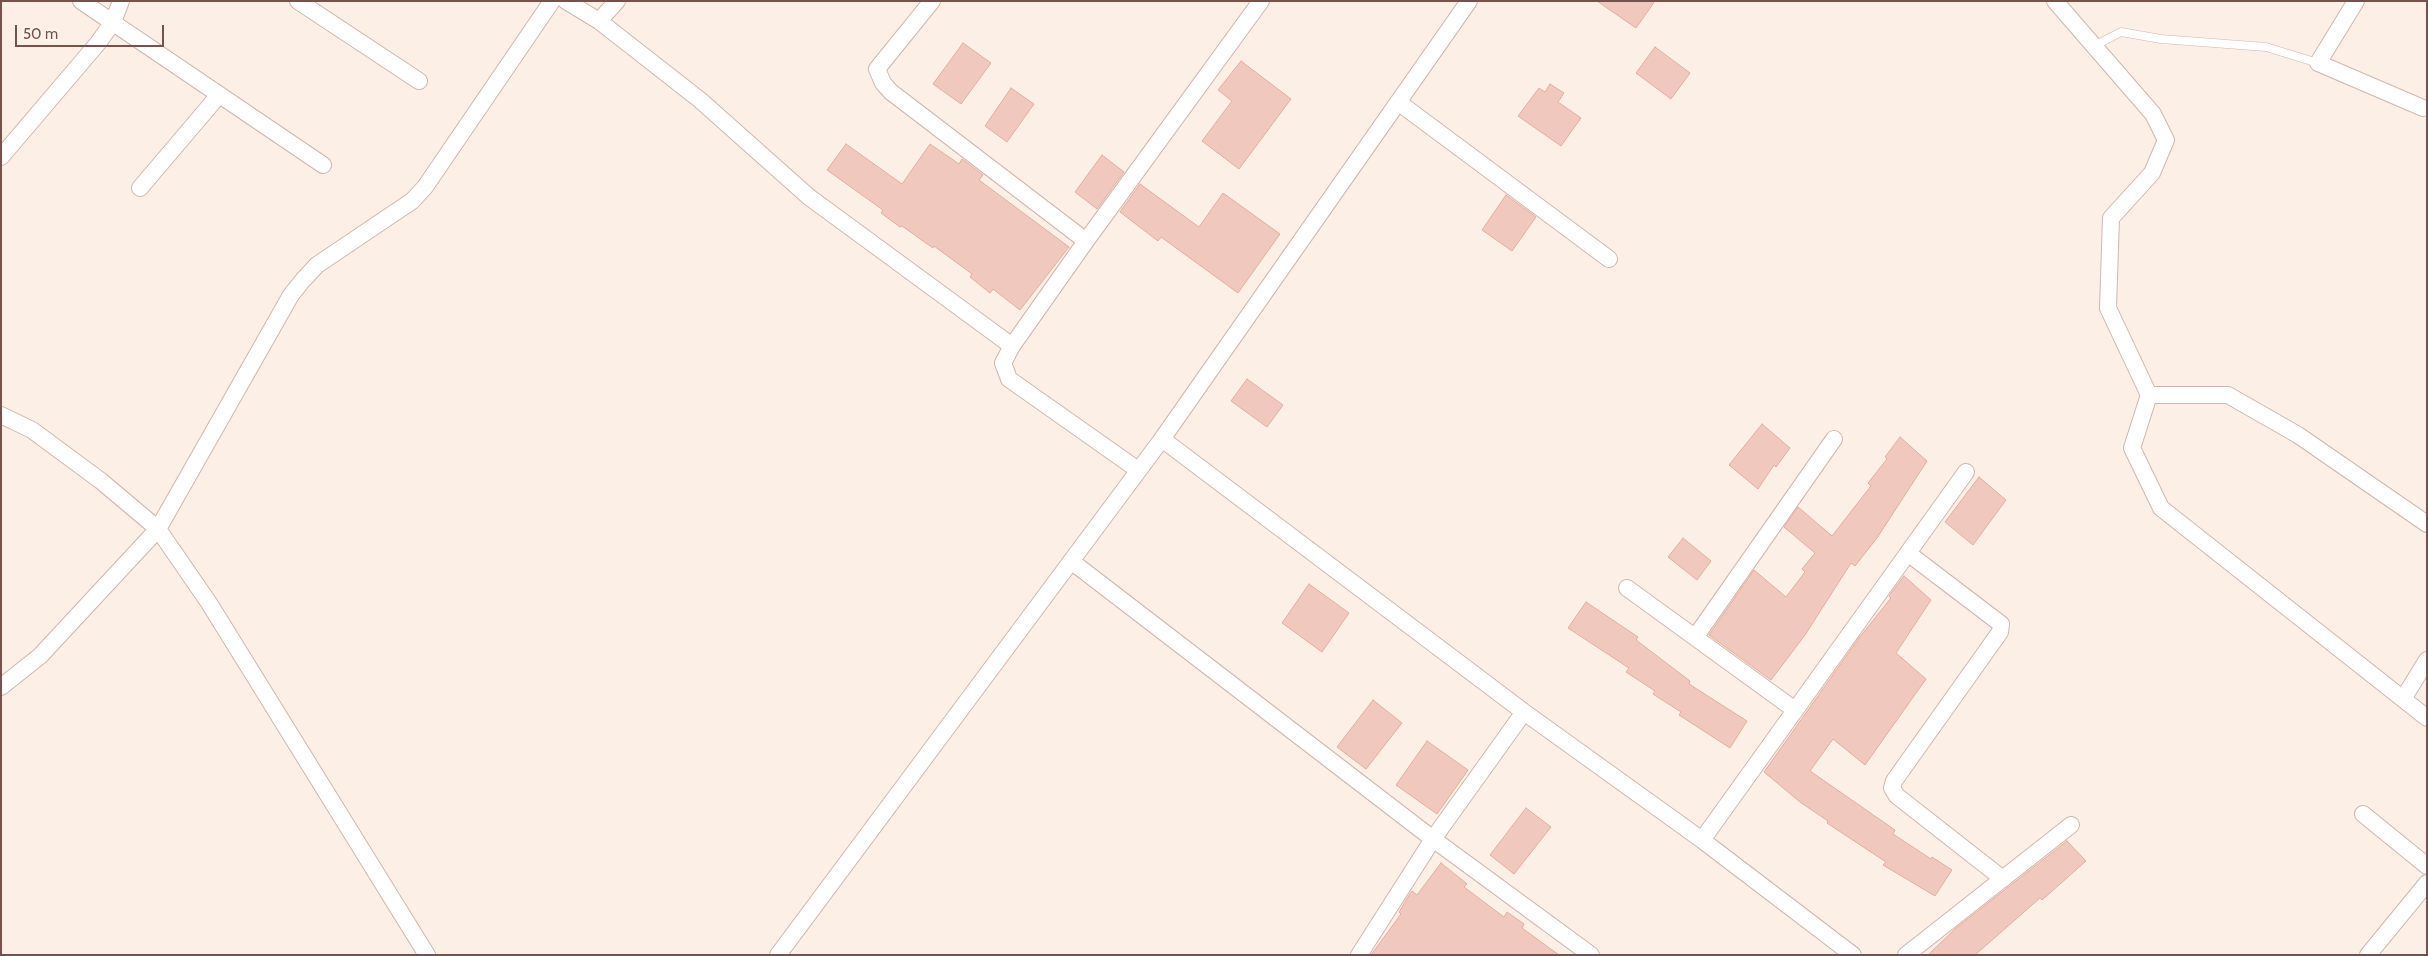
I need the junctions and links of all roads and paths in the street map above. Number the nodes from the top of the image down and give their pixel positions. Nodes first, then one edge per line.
1 (80, 1) edge
2 (121, 1) edge
3 (298, 1) edge
4 (552, 1) edge
5 (566, 1) edge
6 (617, 1) edge
7 (932, 1) edge
8 (1261, 1) edge
9 (1469, 1) edge
10 (2055, 1) edge
11 (2356, 1) edge
12 (599, 21) junction
13 (112, 22) junction
14 (2094, 46) junction
15 (2318, 63) junction
16 (419, 81) dead end
17 (220, 95) junction
18 (1398, 102) junction
19 (2425, 107) edge
20 (1, 158) edge
21 (323, 165) dead end
22 (140, 188) dead end
23 (1086, 241) junction
24 (1609, 258) dead end
25 (1012, 346) junction
26 (2148, 395) junction
27 (1, 415) edge
28 (1162, 439) junction
29 (1834, 439) dead end
30 (1138, 470) junction
31 (1966, 472) dead end
32 (2427, 524) edge
33 (158, 529) junction
34 (1908, 554) junction
35 (1071, 561) junction
36 (1627, 588) dead end
37 (1696, 636) junction
38 (2427, 660) edge
39 (1, 687) edge
40 (2403, 700) junction
41 (1795, 710) junction
42 (1524, 712) junction
43 (2427, 718) edge
44 (2362, 814) dead end
45 (2071, 825) dead end
46 (1433, 839) junction
47 (1702, 840) junction
48 (2427, 866) edge
49 (2003, 879) junction
50 (2427, 884) edge
51 (427, 955) edge
52 (778, 955) edge
53 (1359, 955) edge
54 (1592, 955) edge
55 (1854, 955) edge
56 (1906, 955) edge
57 (2368, 955) edge

1 - 13 street
2 - 13 street
3 - 16 street
4 - 33 street
5 - 12 street
6 - 12 street
7 - 23 street
8 - 23 street
9 - 18 street
10 - 14 street
11 - 15 street
12 - 25 street
13 - 17 street
13 - 20 street
14 - 15 lane
14 - 26 street
15 - 19 street
17 - 21 street
17 - 22 street
18 - 24 street
18 - 28 street
23 - 25 street
25 - 30 street
26 - 32 street
26 - 40 street
27 - 33 street
28 - 30 street
28 - 42 street
29 - 37 street
30 - 35 street
31 - 34 street
33 - 39 street
33 - 51 street
34 - 41 street
34 - 49 street
35 - 46 street
35 - 52 street
36 - 37 street
37 - 41 street
38 - 40 street
40 - 43 street
41 - 47 street
42 - 46 street
42 - 47 street
44 - 48 street
45 - 49 street
46 - 53 street
46 - 54 street
47 - 55 street
49 - 56 street
50 - 57 street

